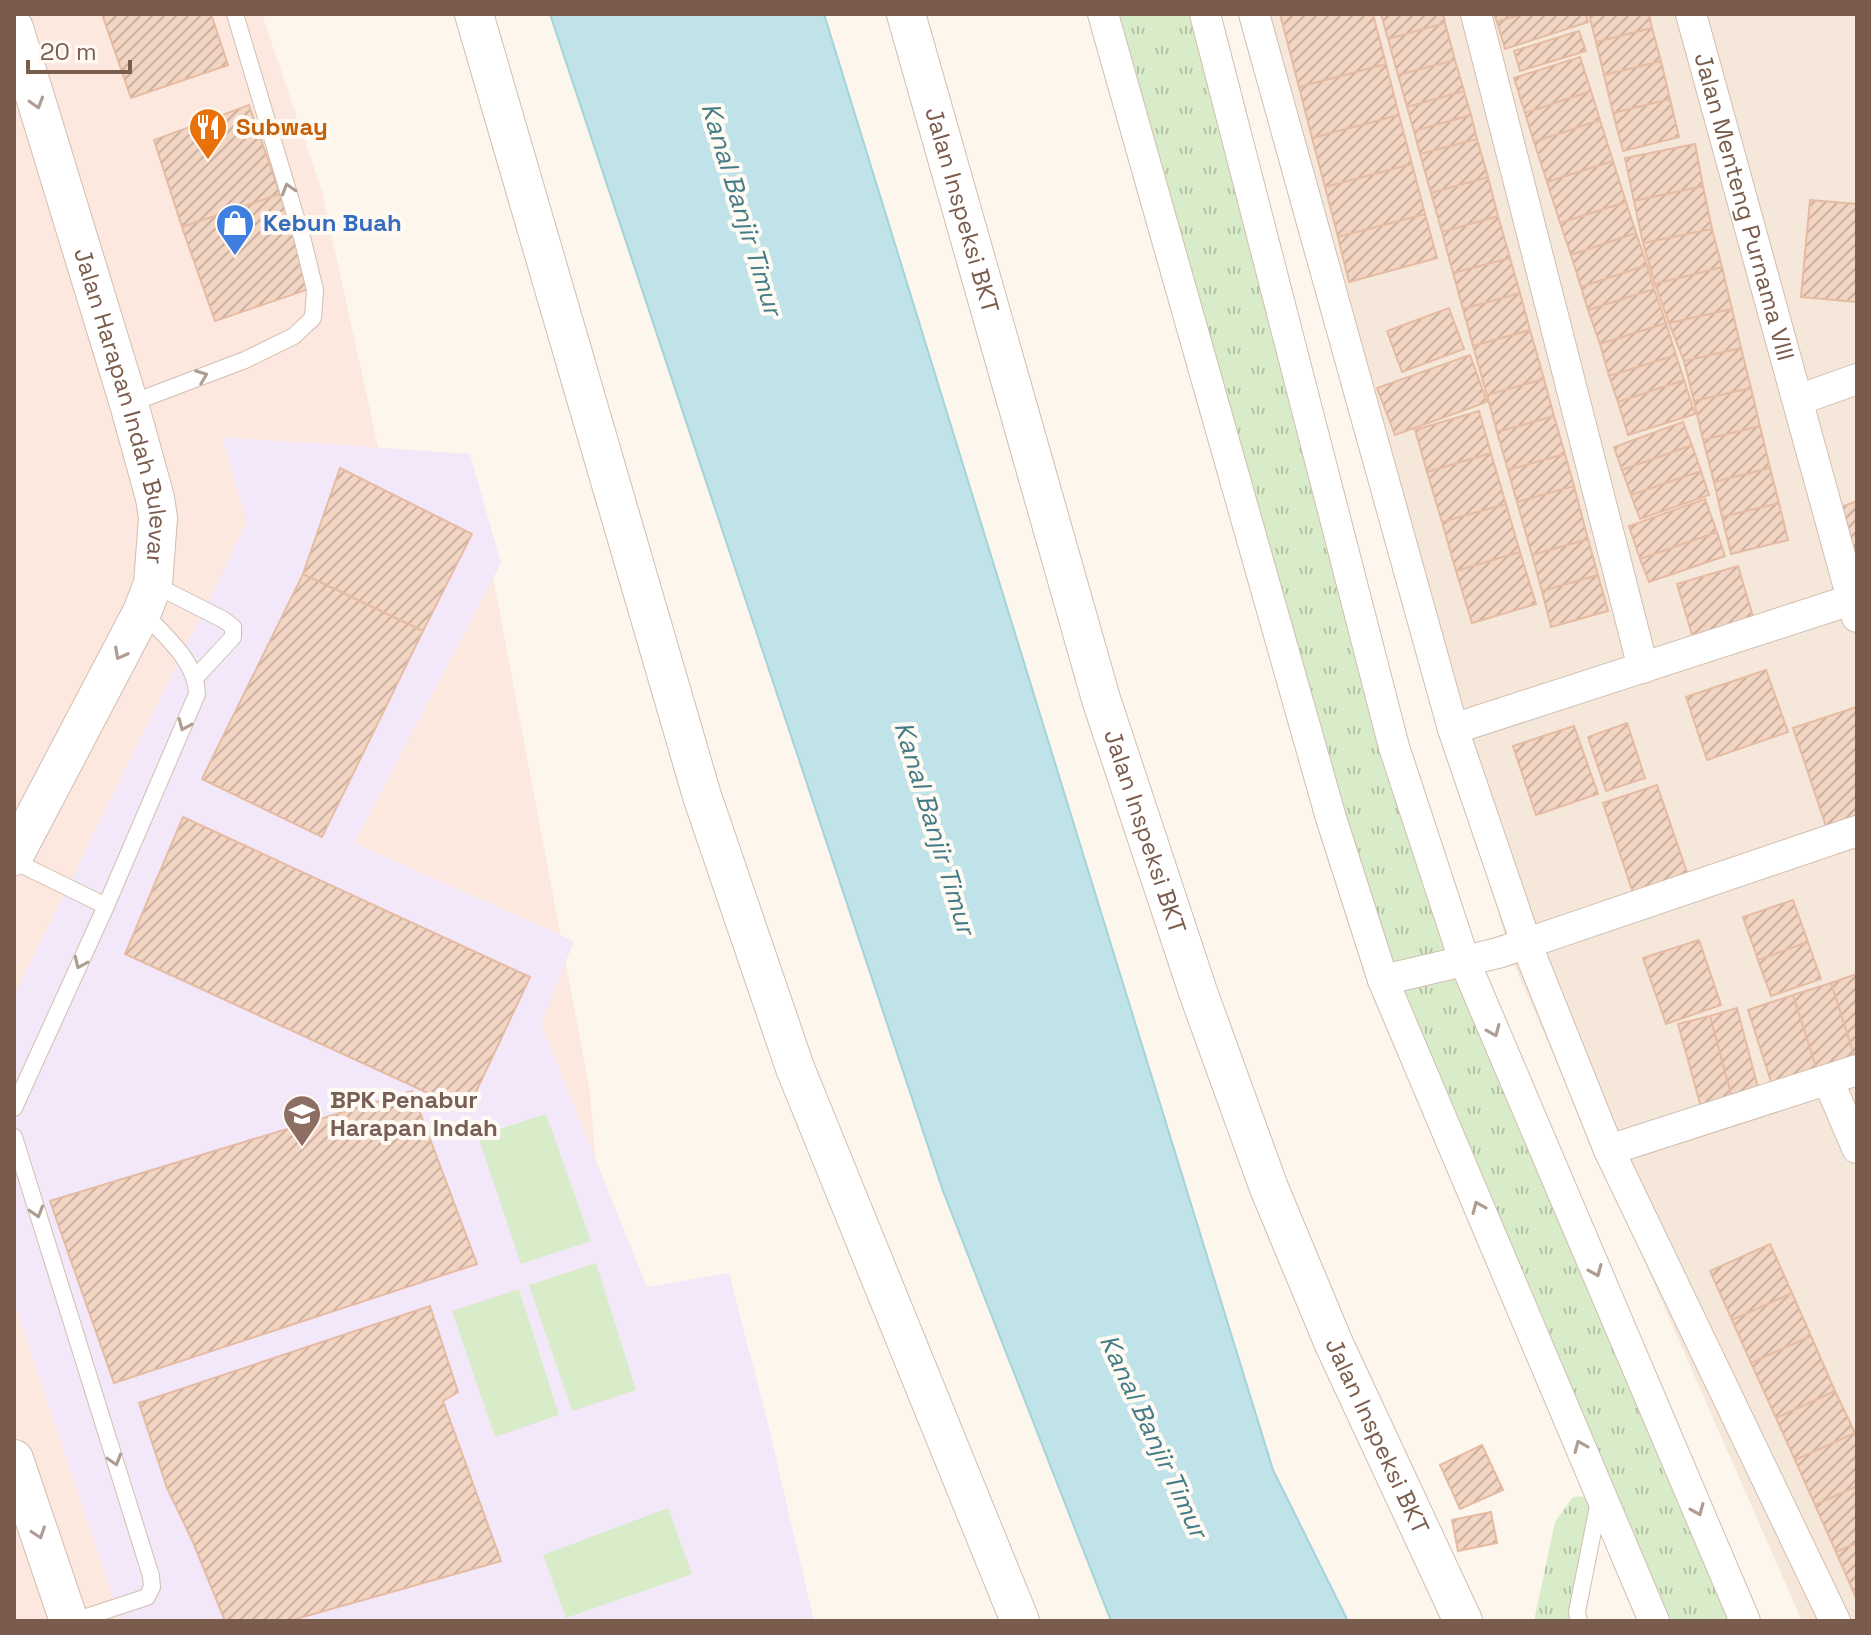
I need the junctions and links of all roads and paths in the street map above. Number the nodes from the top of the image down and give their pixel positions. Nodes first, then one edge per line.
1 (235, 14) edge
2 (474, 14) edge
3 (906, 14) edge
4 (1103, 14) edge
5 (1205, 14) edge
6 (1254, 14) edge
7 (1476, 14) edge
8 (1691, 14) edge
9 (14, 28) edge
10 (1857, 379) edge
11 (1798, 400) junction
12 (129, 404) junction
13 (148, 598) junction
14 (1855, 605) edge
15 (1643, 668) junction
16 (196, 677) junction
17 (1453, 729) junction
18 (1857, 831) edge
19 (14, 858) edge
20 (106, 906) junction
21 (1526, 943) junction
22 (1464, 960) junction
23 (1383, 980) junction
24 (1857, 1070) edge
25 (1828, 1080) junction
26 (14, 1108) edge
27 (14, 1137) edge
28 (1857, 1148) edge
29 (1609, 1150) junction
30 (14, 1459) edge
31 (1601, 1495) junction
32 (72, 1621) edge
33 (1020, 1621) edge
34 (1463, 1621) edge
35 (1579, 1621) edge
36 (1654, 1621) edge
37 (1745, 1621) edge
38 (1835, 1621) edge

12 -> 1 lane
2 - 33 street
3 - 34 street, Jalan Inspeksi BKT
4 - 23 street
5 - 22 street
6 - 17 street
7 - 15 street
8 - 11 street, Jalan Menteng Purnama VIII
9 -> 12 street, Jalan Harapan Indah Bulevar
10 - 11 street
11 - 14 street, Jalan Menteng Purnama VIII
12 - 13 street, Jalan Harapan Indah Bulevar
13 - 16 lane
13 - 16 lane
13 -> 19 street, Jalan Harapan Indah Bulevar
14 - 15 street
15 - 17 street
16 -> 20 lane
17 - 21 street
18 - 21 street
19 - 20 lane
20 -> 26 lane
21 - 22 street
21 - 29 street
22 - 23 street
22 -> 37 street
31 -> 23 street
24 - 25 street
25 - 28 street
25 - 29 street
27 -> 32 lane
29 - 38 street
30 -> 32 street
31 - 35 lane
31 - 36 street

